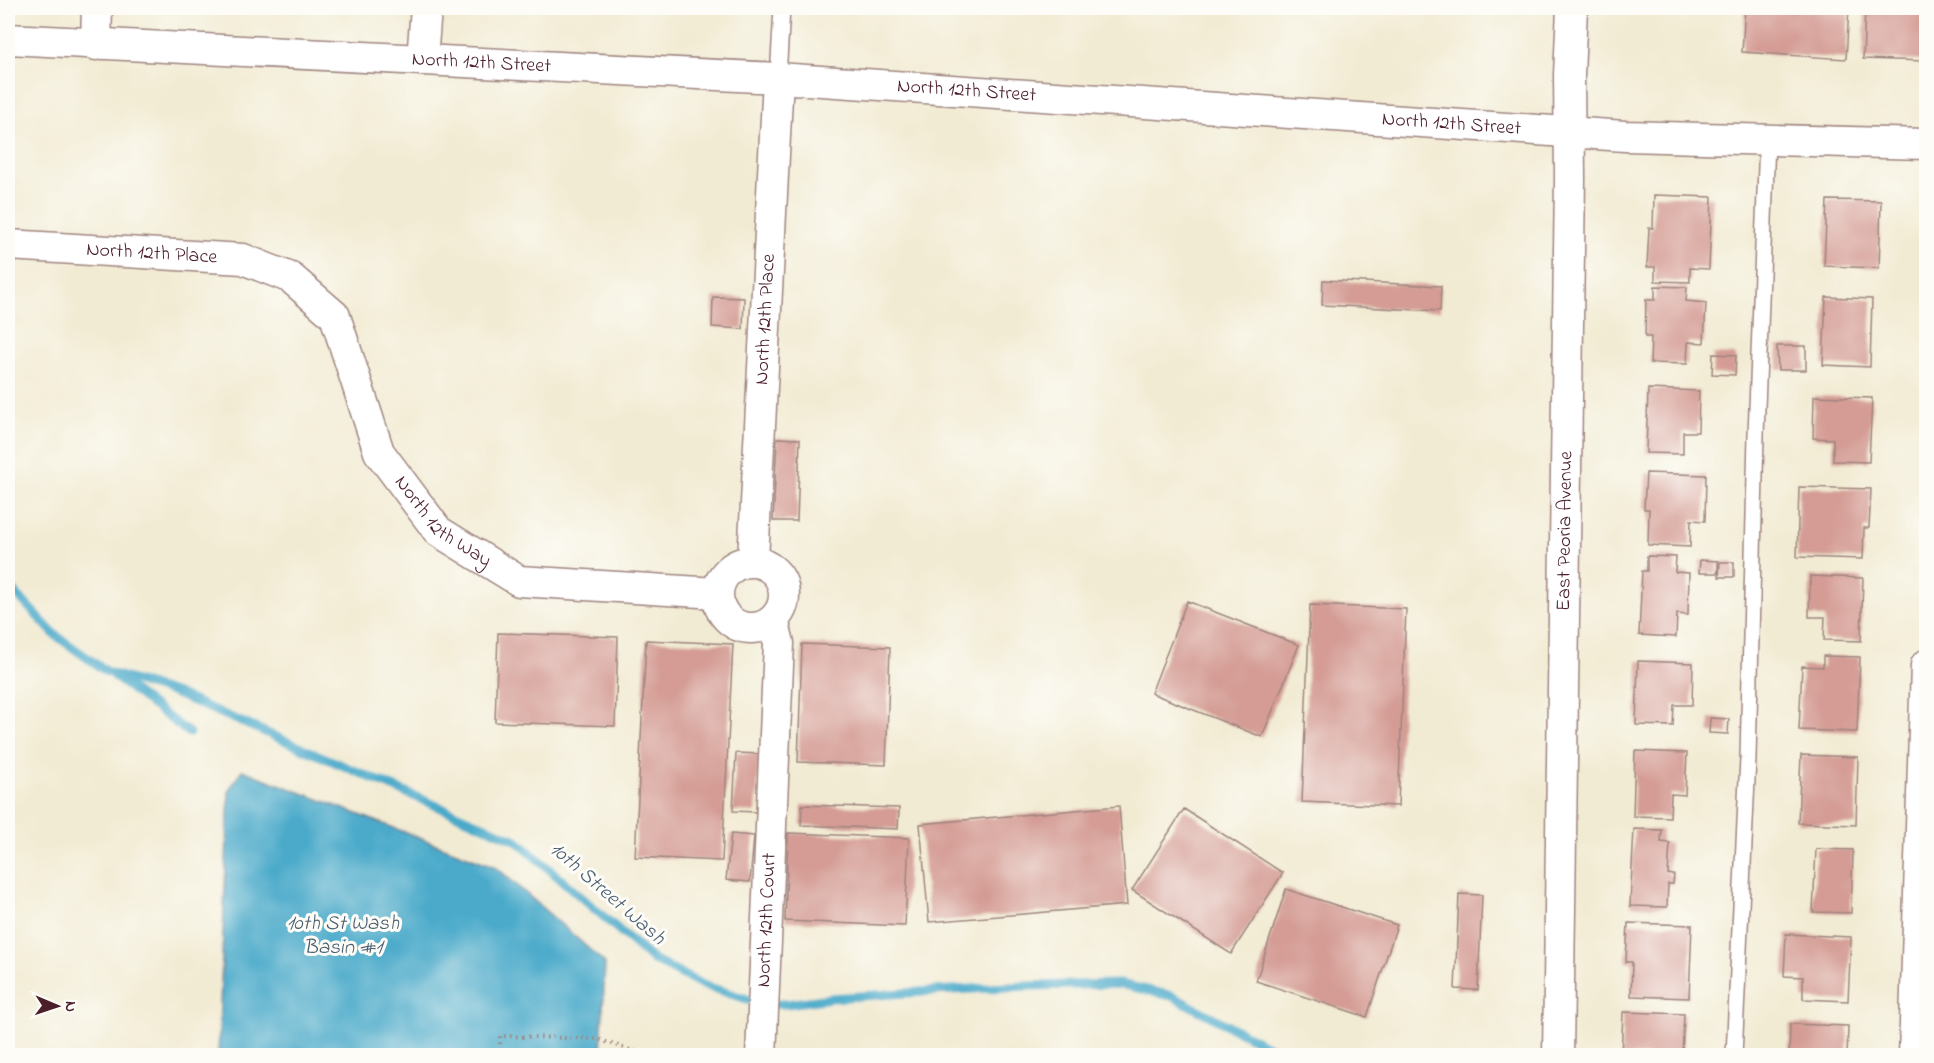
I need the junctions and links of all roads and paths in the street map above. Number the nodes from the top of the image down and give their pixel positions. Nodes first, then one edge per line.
1 (97, 8) edge
2 (426, 8) edge
3 (782, 8) edge
4 (1572, 8) edge
5 (8, 39) edge
6 (96, 45) junction
7 (422, 60) junction
8 (778, 78) junction
9 (1570, 133) junction
10 (1767, 140) junction
11 (1926, 144) edge
12 (8, 245) edge
13 (291, 278) joint
14 (753, 561) junction
15 (717, 593) junction
16 (773, 620) junction
17 (1926, 664) edge
18 (500, 1056) edge
19 (722, 1056) edge
20 (761, 1056) edge
21 (1558, 1056) edge
22 (1734, 1056) edge
23 (1914, 1056) edge

1 - 6 street
2 - 7 street
3 - 8 lane
4 - 9 street, East Peoria Avenue
5 - 6 street, North 12th Street
6 - 7 street, North 12th Street
7 - 8 street, North 12th Street
8 - 9 street, North 12th Street
8 - 14 street, North 12th Place
9 - 10 street, North 12th Street
9 - 21 street, East Peoria Avenue
10 - 11 street, North 12th Street
10 - 22 lane
12 - 13 street, North 12th Place
13 - 15 street, North 12th Way
14 - 15 street
14 - 16 street
15 - 16 street
16 - 20 street, North 12th Court
17 - 23 street
18 - 19 path

